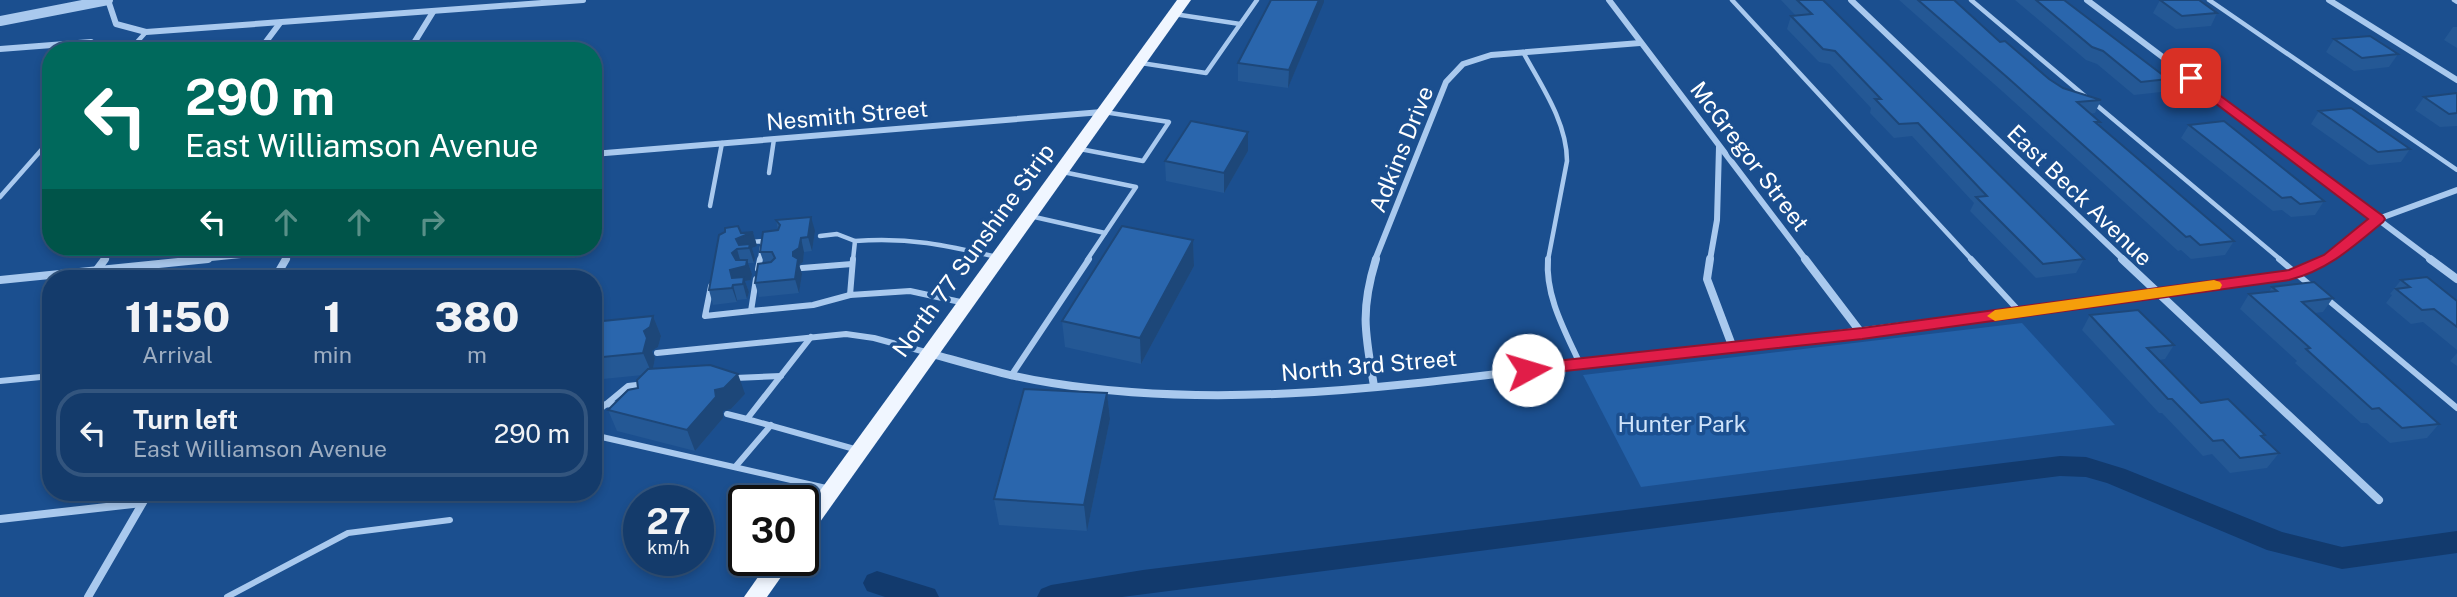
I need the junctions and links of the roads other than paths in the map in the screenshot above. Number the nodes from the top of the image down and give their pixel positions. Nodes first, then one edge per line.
1 (108, 0) edge
2 (583, 0) edge
3 (1257, 0) edge
4 (1609, 0) edge
5 (1732, 0) edge
6 (1851, 0) edge
7 (1970, 0) edge
8 (2087, 0) edge
9 (2209, 0) edge
10 (2329, 0) edge
11 (526, 2) edge
12 (1179, 7) edge
13 (433, 12) junction
14 (0, 21) edge
15 (280, 23) junction
16 (1240, 24) junction
17 (146, 32) junction
18 (137, 42) edge
19 (266, 42) edge
20 (415, 42) edge
21 (1640, 43) junction
22 (42, 46) edge
23 (0, 49) edge
24 (1523, 52) junction
25 (1139, 63) junction
26 (2457, 80) edge
27 (1104, 111) junction
28 (774, 139) junction
29 (722, 143) junction
30 (1719, 146) junction
31 (42, 149) edge
32 (1077, 149) junction
33 (602, 153) edge
34 (2457, 170) edge
35 (1062, 171) junction
36 (769, 173) dead end
37 (2457, 190) edge
38 (0, 197) edge
39 (710, 206) dead end
40 (1030, 216) junction
41 (2378, 219) junction
42 (1105, 233) junction
43 (820, 236) dead end
44 (771, 240) edge
45 (763, 241) junction
46 (855, 241) junction
47 (747, 242) edge
48 (761, 252) junction
49 (753, 253) edge
50 (224, 256) edge
51 (1000, 257) junction
52 (852, 264) junction
53 (802, 268) dead end
54 (750, 269) edge
55 (105, 270) edge
56 (758, 270) junction
57 (766, 272) edge
58 (2296, 273) junction
59 (42, 276) edge
60 (2457, 279) edge
61 (0, 280) edge
62 (712, 281) edge
63 (755, 285) junction
64 (747, 286) edge
65 (2316, 290) edge
66 (2158, 293) junction
67 (850, 295) junction
68 (2326, 298) edge
69 (967, 303) junction
70 (751, 311) junction
71 (2020, 312) junction
72 (1862, 334) junction
73 (811, 337) junction
74 (1733, 348) junction
75 (657, 353) dead end
76 (932, 354) junction
77 (1580, 364) junction
78 (781, 376) junction
79 (1011, 376) junction
80 (42, 377) edge
81 (729, 379) edge
82 (0, 381) edge
83 (652, 383) edge
84 (1374, 386) junction
85 (605, 403) junction
86 (602, 404) edge
87 (630, 404) edge
88 (602, 406) edge
89 (2457, 408) edge
90 (727, 414) dead end
91 (747, 419) junction
92 (771, 425) junction
93 (602, 437) edge
94 (861, 451) junction
95 (736, 466) junction
96 (833, 490) junction
97 (2379, 500) dead end
98 (142, 503) joint
99 (819, 509) edge
100 (0, 519) edge
101 (450, 520) dead end
102 (770, 576) edge
103 (88, 597) edge
104 (227, 597) edge
105 (755, 597) edge

1 - 14 street
1 - 17 street
2 - 11 street
3 - 16 lane
4 - 21 street, McGregor Street
5 - 71 lane
6 - 66 street, East Beck Avenue
7 - 58 lane
8 - 41 street
9 - 34 lane
10 - 26 street
11 - 13 street
12 - 16 lane
12 - 25 main road, North 77 Sunshine Strip
13 - 15 street
13 - 20 street
15 - 17 street
15 - 19 street
16 - 25 lane
17 - 18 lane
21 - 24 street, Adkins Drive
21 - 30 street, McGregor Street
22 - 23 street
24 - 77 lane
24 - 84 street, Adkins Drive
25 - 27 main road, North 77 Sunshine Strip
27 - 28 street, Nesmith Street
27 - 32 main road, North 77 Sunshine Strip
27 - 32 lane
28 - 29 street, Nesmith Street
28 - 36 lane
29 - 33 street, Nesmith Street
29 - 39 lane
30 - 72 street, McGregor Street
30 - 74 street
31 - 38 lane
32 - 35 main road, North 77 Sunshine Strip
35 - 40 main road, North 77 Sunshine Strip
35 - 42 lane
37 - 41 street, North 3rd Street
40 - 42 lane
40 - 51 main road, North 77 Sunshine Strip
41 - 58 street, North 3rd Street
41 - 60 street
42 - 79 lane
43 - 46 lane
44 - 45 lane
45 - 47 lane
45 - 48 lane
46 - 51 lane
46 - 52 lane
48 - 49 lane
48 - 56 lane
50 - 55 street
51 - 69 main road, North 77 Sunshine Strip
52 - 53 lane
52 - 67 lane
54 - 56 lane
56 - 57 lane
56 - 63 lane
58 - 65 lane
58 - 66 street, North 3rd Street
59 - 61 street
62 - 70 lane
63 - 64 lane
63 - 70 lane
66 - 71 street, North 3rd Street
66 - 97 street, East Beck Avenue
67 - 69 lane
67 - 70 lane
68 - 89 lane
69 - 76 main road, North 77 Sunshine Strip
71 - 72 street, North 3rd Street
72 - 74 street, North 3rd Street
73 - 75 lane
73 - 76 lane
73 - 78 lane
74 - 77 street, North 3rd Street
76 - 79 street, North 3rd Street
76 - 94 main road, North 77 Sunshine Strip
77 - 84 street, North 3rd Street
78 - 81 lane
78 - 91 lane
79 - 84 street, North 3rd Street
80 - 82 lane
83 - 85 lane
85 - 86 lane
85 - 87 lane
85 - 88 lane
90 - 91 lane
91 - 92 lane
92 - 94 lane
92 - 95 lane
93 - 95 lane
94 - 96 main road, North 77 Sunshine Strip
95 - 96 lane
96 - 99 main road, North 77 Sunshine Strip
98 - 100 street
98 - 103 street
101 - 104 lane
102 - 105 main road

